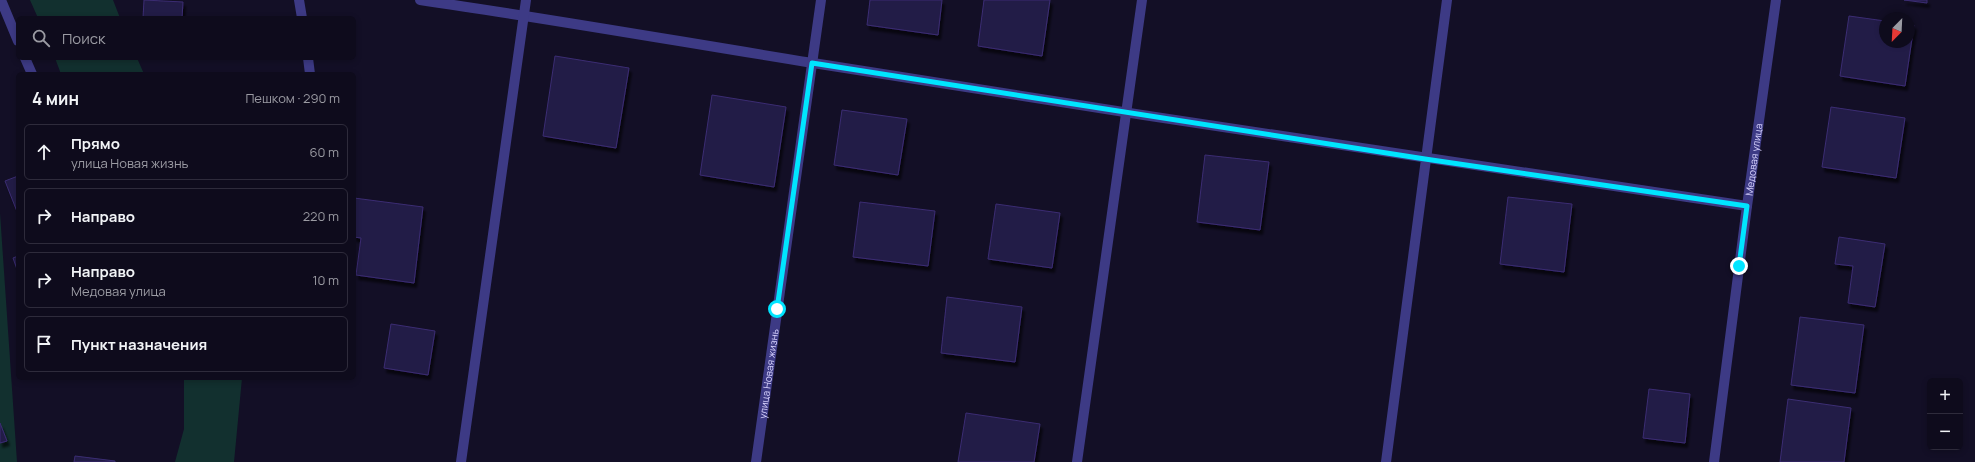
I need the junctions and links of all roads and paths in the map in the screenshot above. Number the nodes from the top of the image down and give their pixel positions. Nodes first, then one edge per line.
1 (1, 0) edge
2 (299, 0) edge
3 (420, 0) edge
4 (526, 0) edge
5 (821, 0) edge
6 (1142, 0) edge
7 (1447, 0) edge
8 (1776, 0) edge
9 (524, 15) junction
10 (302, 16) edge
11 (16, 36) edge
12 (26, 60) edge
13 (308, 60) edge
14 (812, 63) junction
15 (31, 72) edge
16 (310, 72) edge
17 (1126, 112) junction
18 (1425, 159) junction
19 (1747, 206) junction
20 (461, 462) edge
21 (756, 462) edge
22 (1077, 462) edge
23 (1386, 462) edge
24 (1714, 462) edge

1 - 11 street
2 - 10 street
3 - 9 street
4 - 9 street
5 - 14 street, улица Новая жизнь
6 - 17 street
7 - 18 street
8 - 19 street, Медовая улица
9 - 14 street
9 - 20 street
12 - 15 street
13 - 16 street
14 - 17 street
14 - 21 street, улица Новая жизнь
17 - 18 street
17 - 22 street
18 - 19 street
18 - 23 street
19 - 24 street, Медовая улица

